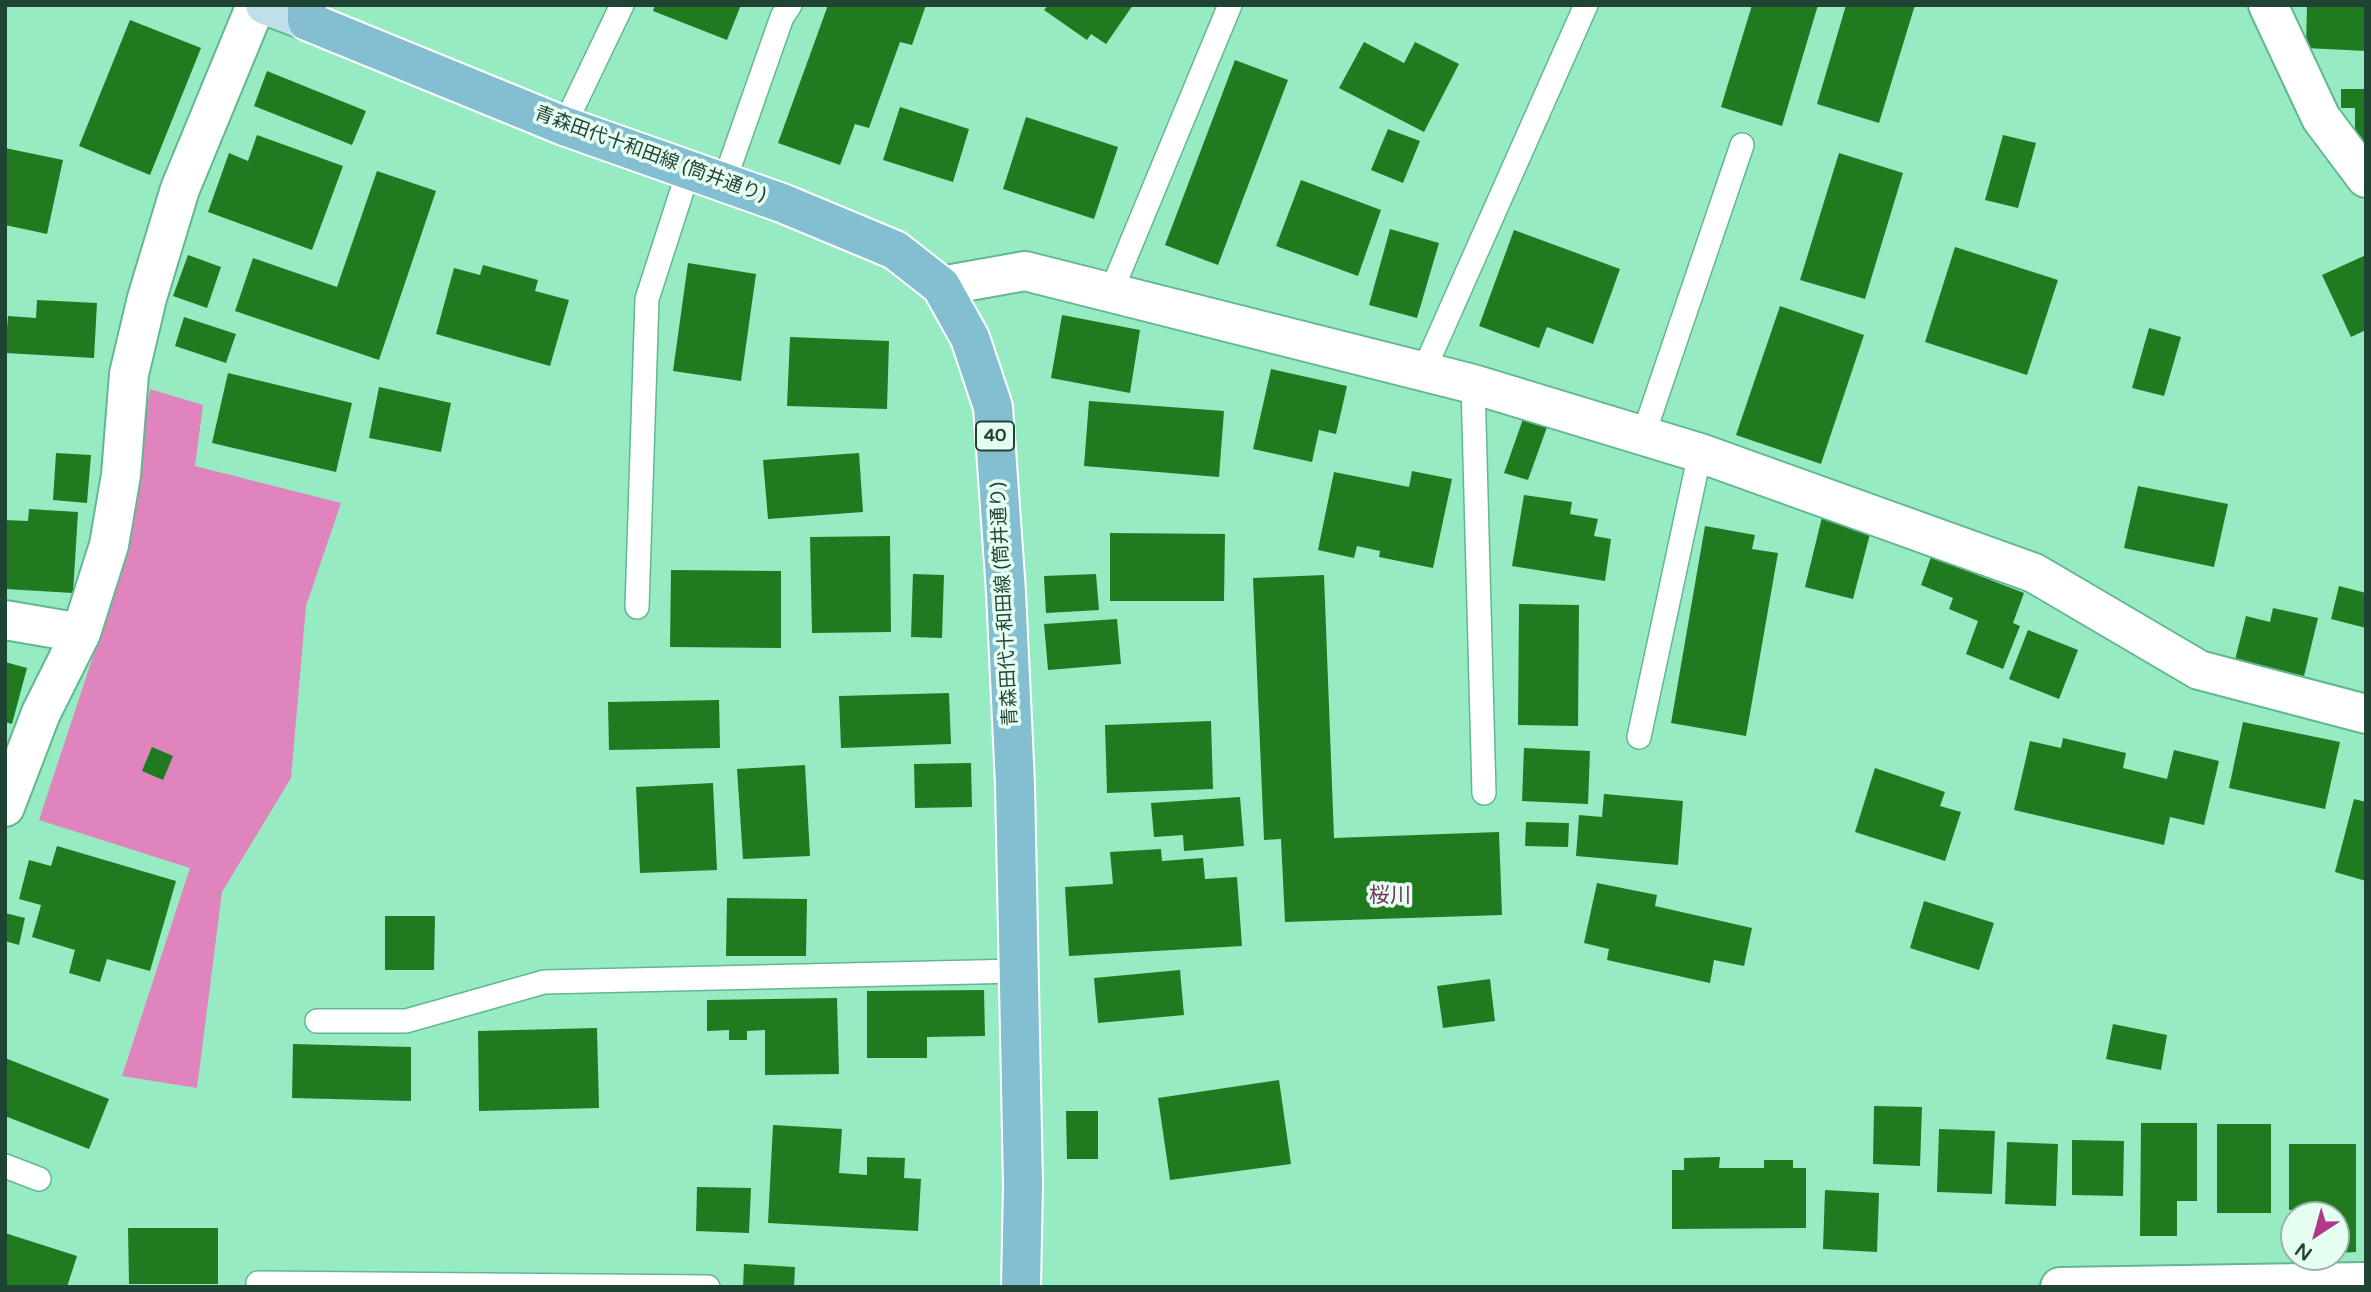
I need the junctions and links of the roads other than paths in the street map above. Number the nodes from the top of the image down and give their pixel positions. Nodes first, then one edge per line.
1 (256, 5) edge
2 (265, 5) edge
3 (622, 5) edge
4 (790, 5) edge
5 (1230, 5) edge
6 (1586, 5) edge
7 (2268, 5) edge
8 (307, 13) edge
9 (564, 126) junction
10 (1742, 145) dead end
11 (706, 175) junction
12 (2366, 178) edge
13 (941, 286) junction
14 (1111, 292) junction
15 (1423, 372) junction
16 (1473, 384) junction
17 (1643, 436) junction
18 (1700, 453) junction
19 (637, 607) dead end
20 (5, 620) edge
21 (81, 633) junction
22 (2366, 714) edge
23 (1639, 737) dead end
24 (1484, 793) dead end
25 (5, 807) edge
26 (1018, 971) junction
27 (317, 1021) dead end
28 (5, 1166) edge
29 (39, 1179) dead end
30 (2366, 1282) edge
31 (258, 1283) dead end
32 (708, 1287) edge
33 (1021, 1287) edge
34 (2060, 1287) edge

1 - 21 street
2 - 8 main road
3 - 9 lane
4 - 11 lane
5 - 14 lane
6 - 15 lane
7 - 12 street
8 - 9 main road, 青森田代十和田線 (筒井通り) / 40
9 - 11 main road, 青森田代十和田線 (筒井通り) / 40
10 - 17 lane
11 - 13 main road, 青森田代十和田線 (筒井通り) / 40
11 - 19 lane
13 - 14 street
13 - 26 main road, 青森田代十和田線 (筒井通り) / 40
14 - 15 street
15 - 16 street
16 - 17 street
16 - 24 lane
17 - 18 street
18 - 22 street
18 - 23 lane
20 - 21 street
21 - 25 street
26 - 27 lane
26 - 33 main road, 青森田代十和田線 (筒井通り) / 40
28 - 29 lane
30 - 34 street
31 - 32 lane

